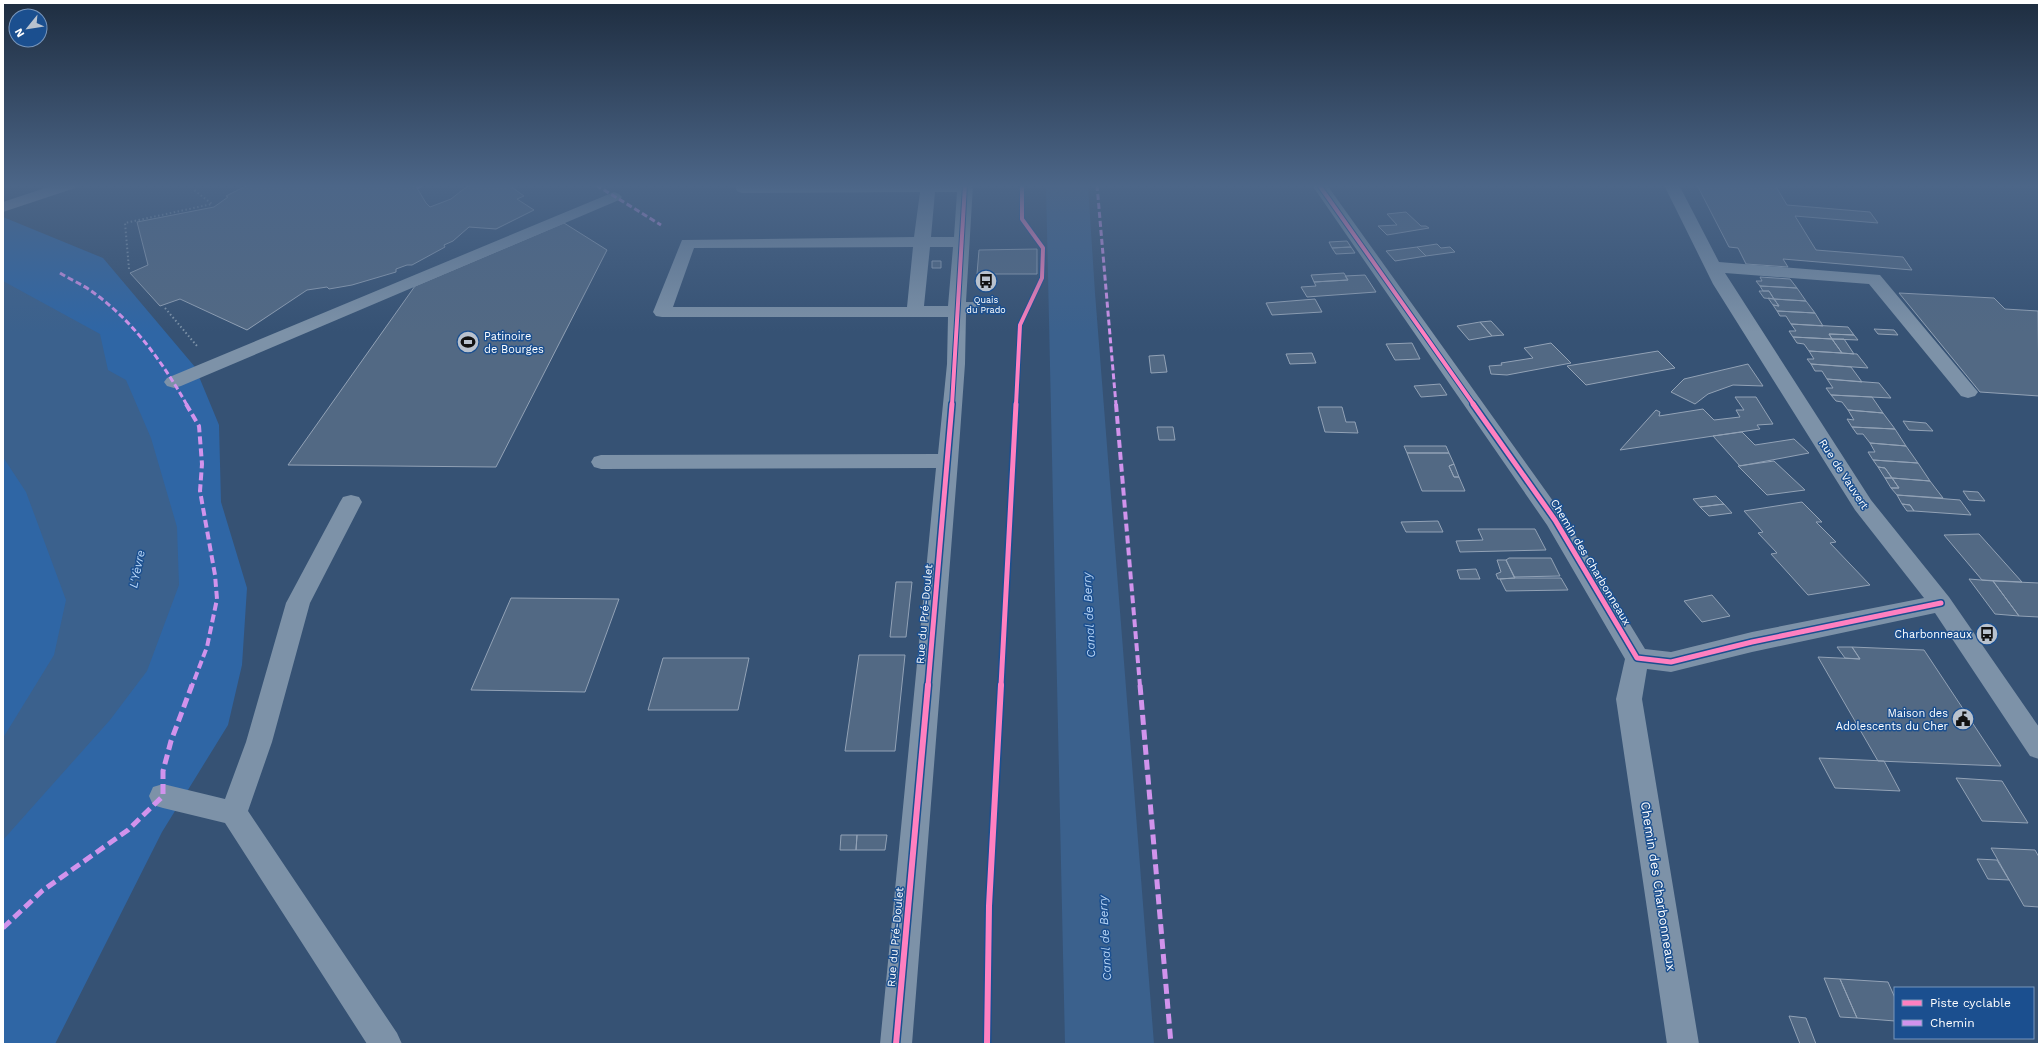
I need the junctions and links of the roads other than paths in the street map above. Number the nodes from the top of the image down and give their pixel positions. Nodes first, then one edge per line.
1 (526, 234) edge
2 (923, 234) edge
3 (962, 234) edge
4 (1354, 234) edge
5 (1696, 234) edge
6 (922, 242) junction
7 (961, 242) junction
8 (1713, 267) junction
9 (957, 311) junction
10 (915, 312) junction
11 (174, 382) dead end
12 (1968, 392) dead end
13 (948, 460) junction
14 (601, 462) dead end
15 (351, 502) dead end
16 (1940, 603) junction
17 (1637, 658) junction
18 (2039, 748) edge
19 (163, 796) dead end
20 (234, 814) junction
21 (386, 1044) edge
22 (896, 1044) edge
23 (1683, 1044) edge

1 - 11 street
2 - 6 street
3 - 7 street
4 - 17 street, Chemin des Charbonneaux
5 - 8 street, Rue de Vauvert
6 - 7 street
6 - 10 street
6 - 10 street
7 - 9 street
8 - 12 street
8 - 16 street, Rue de Vauvert
9 - 10 street
9 - 13 street, Rue du Pré-Doulet
13 - 14 street
13 - 22 street, Rue du Pré-Doulet
15 - 20 street
16 - 17 street
16 - 18 street, Rue de Vauvert
17 - 23 street, Chemin des Charbonneaux
19 - 20 street
20 - 21 street

